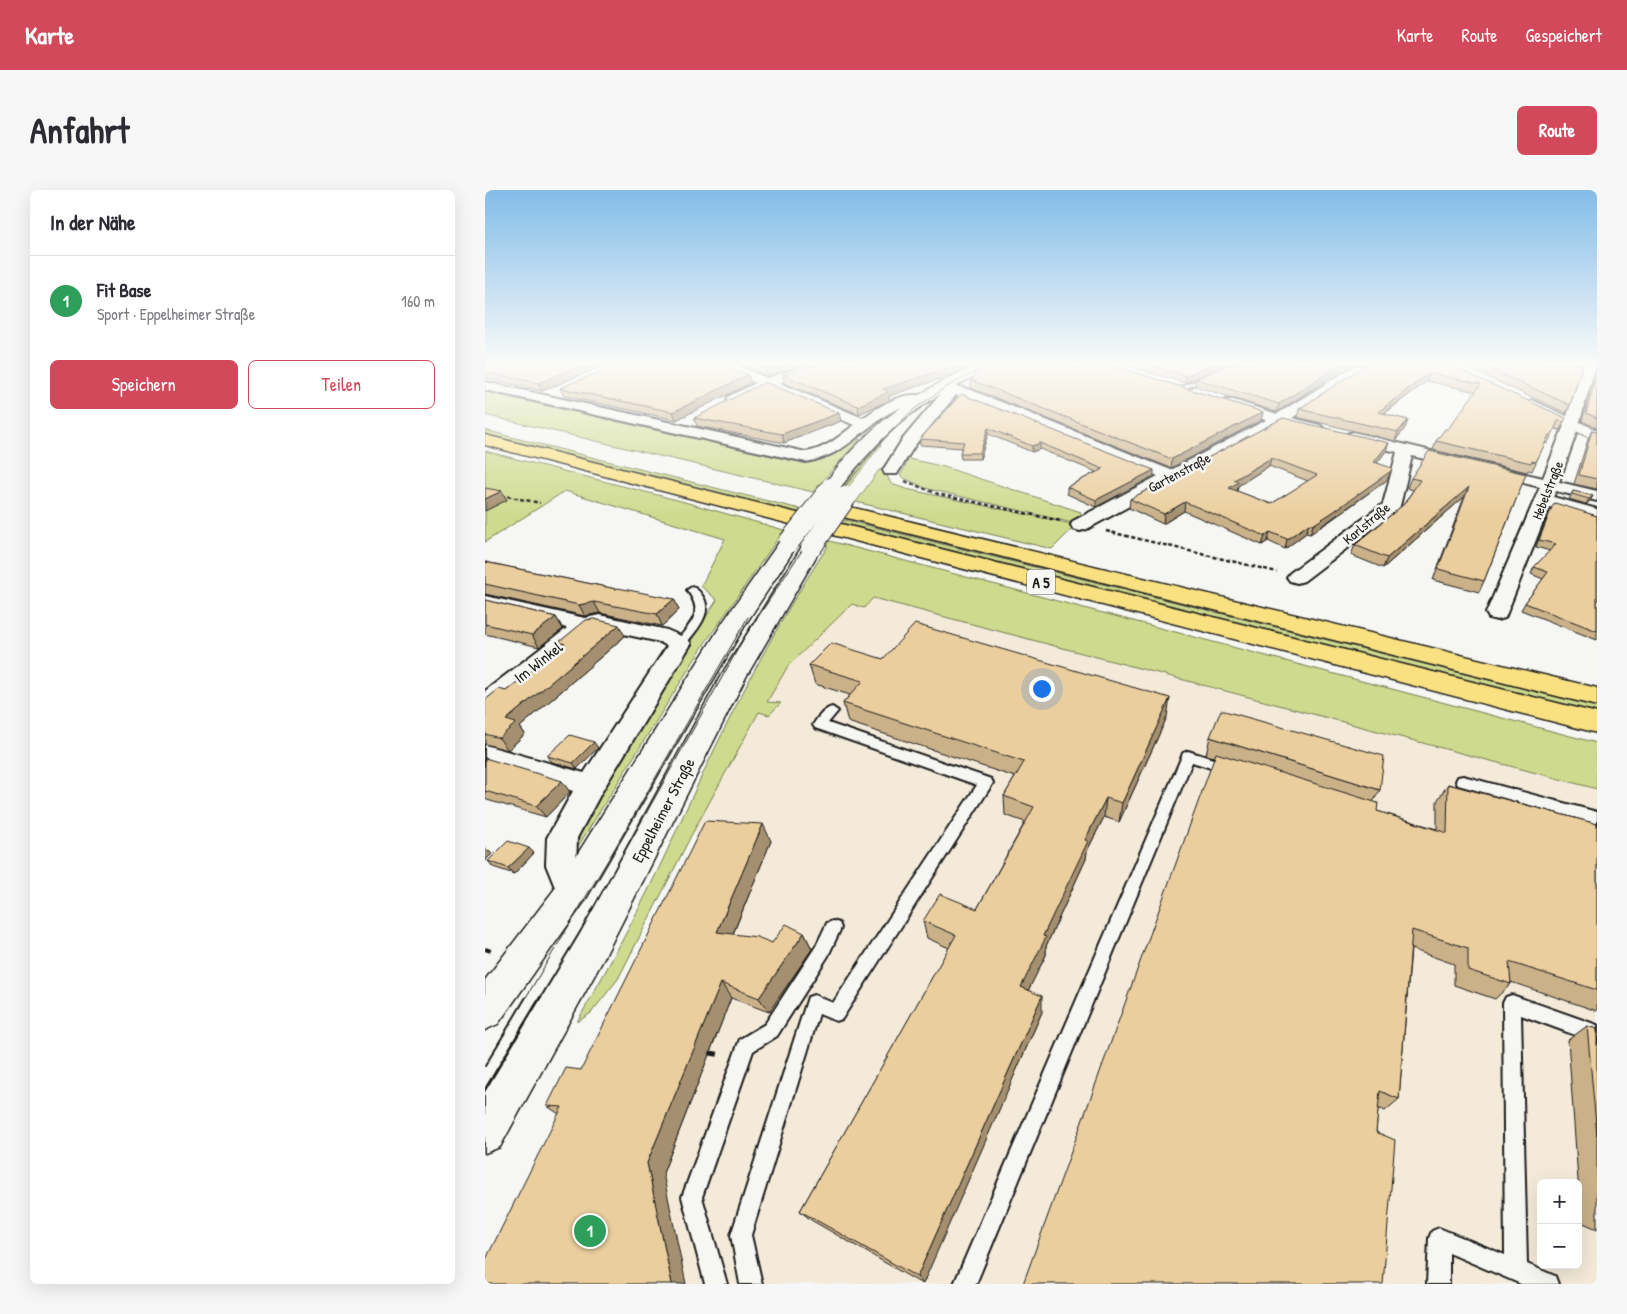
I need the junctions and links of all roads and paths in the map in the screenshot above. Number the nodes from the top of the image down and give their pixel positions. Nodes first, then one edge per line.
1 (614, 415) edge
2 (842, 415) edge
3 (879, 415) edge
4 (896, 415) edge
5 (915, 415) edge
6 (930, 415) edge
7 (1018, 415) edge
8 (1267, 415) edge
9 (1285, 415) edge
10 (1552, 415) edge
11 (1577, 415) edge
12 (1279, 419) junction
13 (692, 420) dead end
14 (485, 424) edge
15 (864, 424) junction
16 (1573, 425) junction
17 (675, 429) junction
18 (1597, 436) edge
19 (485, 440) edge
20 (1407, 450) junction
21 (873, 462) dead end
22 (891, 470) dead end
23 (1172, 476) junction
24 (713, 480) dead end
25 (1547, 492) junction
26 (494, 494) edge
27 (1597, 496) edge
28 (800, 501) dead end
29 (540, 503) dead end
30 (1597, 515) edge
31 (1080, 525) dead end
32 (800, 545) junction
33 (1297, 577) dead end
34 (693, 590) dead end
35 (485, 602) edge
36 (1497, 613) dead end
37 (585, 625) junction
38 (674, 641) junction
39 (1597, 697) edge
40 (485, 704) edge
41 (832, 711) dead end
42 (1597, 722) edge
43 (485, 755) edge
44 (1244, 774) edge
45 (1463, 781) dead end
46 (591, 786) junction
47 (1597, 818) edge
48 (572, 892) junction
49 (833, 928) dead end
50 (485, 1011) edge
51 (1597, 1034) edge
52 (485, 1132) edge
53 (1516, 1270) junction
54 (716, 1284) edge
55 (751, 1284) edge
56 (965, 1284) edge
57 (1438, 1284) edge
58 (1547, 1284) edge

1 - 17 street
2 - 15 street
3 - 15 street
4 - 32 main road, Eppelheimer Straße, bridge
5 - 21 main road
6 - 22 street
7 - 23 street
8 - 12 street
9 - 12 street, Gartenstraße
10 - 16 main road
11 - 16 street, Hebelstraße
12 - 20 street
12 - 23 street, Gartenstraße
13 - 17 street
14 - 24 highway
15 - 17 street
16 - 18 main road
16 - 25 street, Hebelstraße
19 - 42 highway, A 5
20 - 25 street
20 - 33 street, Karlstraße
23 - 31 street, Gartenstraße
25 - 27 street
25 - 30 street
25 - 36 street, Hebelstraße
26 - 29 path
28 - 39 highway, A 5
32 - 48 main road, Eppelheimer Straße
32 - 52 main road, Eppelheimer Straße
34 - 38 lane
35 - 37 street
37 - 38 street
37 - 40 street, Im Winkel
38 - 46 street
41 - 55 lane
43 - 46 street
44 - 56 lane
45 - 47 lane
46 - 48 street
48 - 50 main road, Eppelheimer Straße
49 - 54 lane
51 - 53 lane
53 - 57 lane
53 - 58 lane

